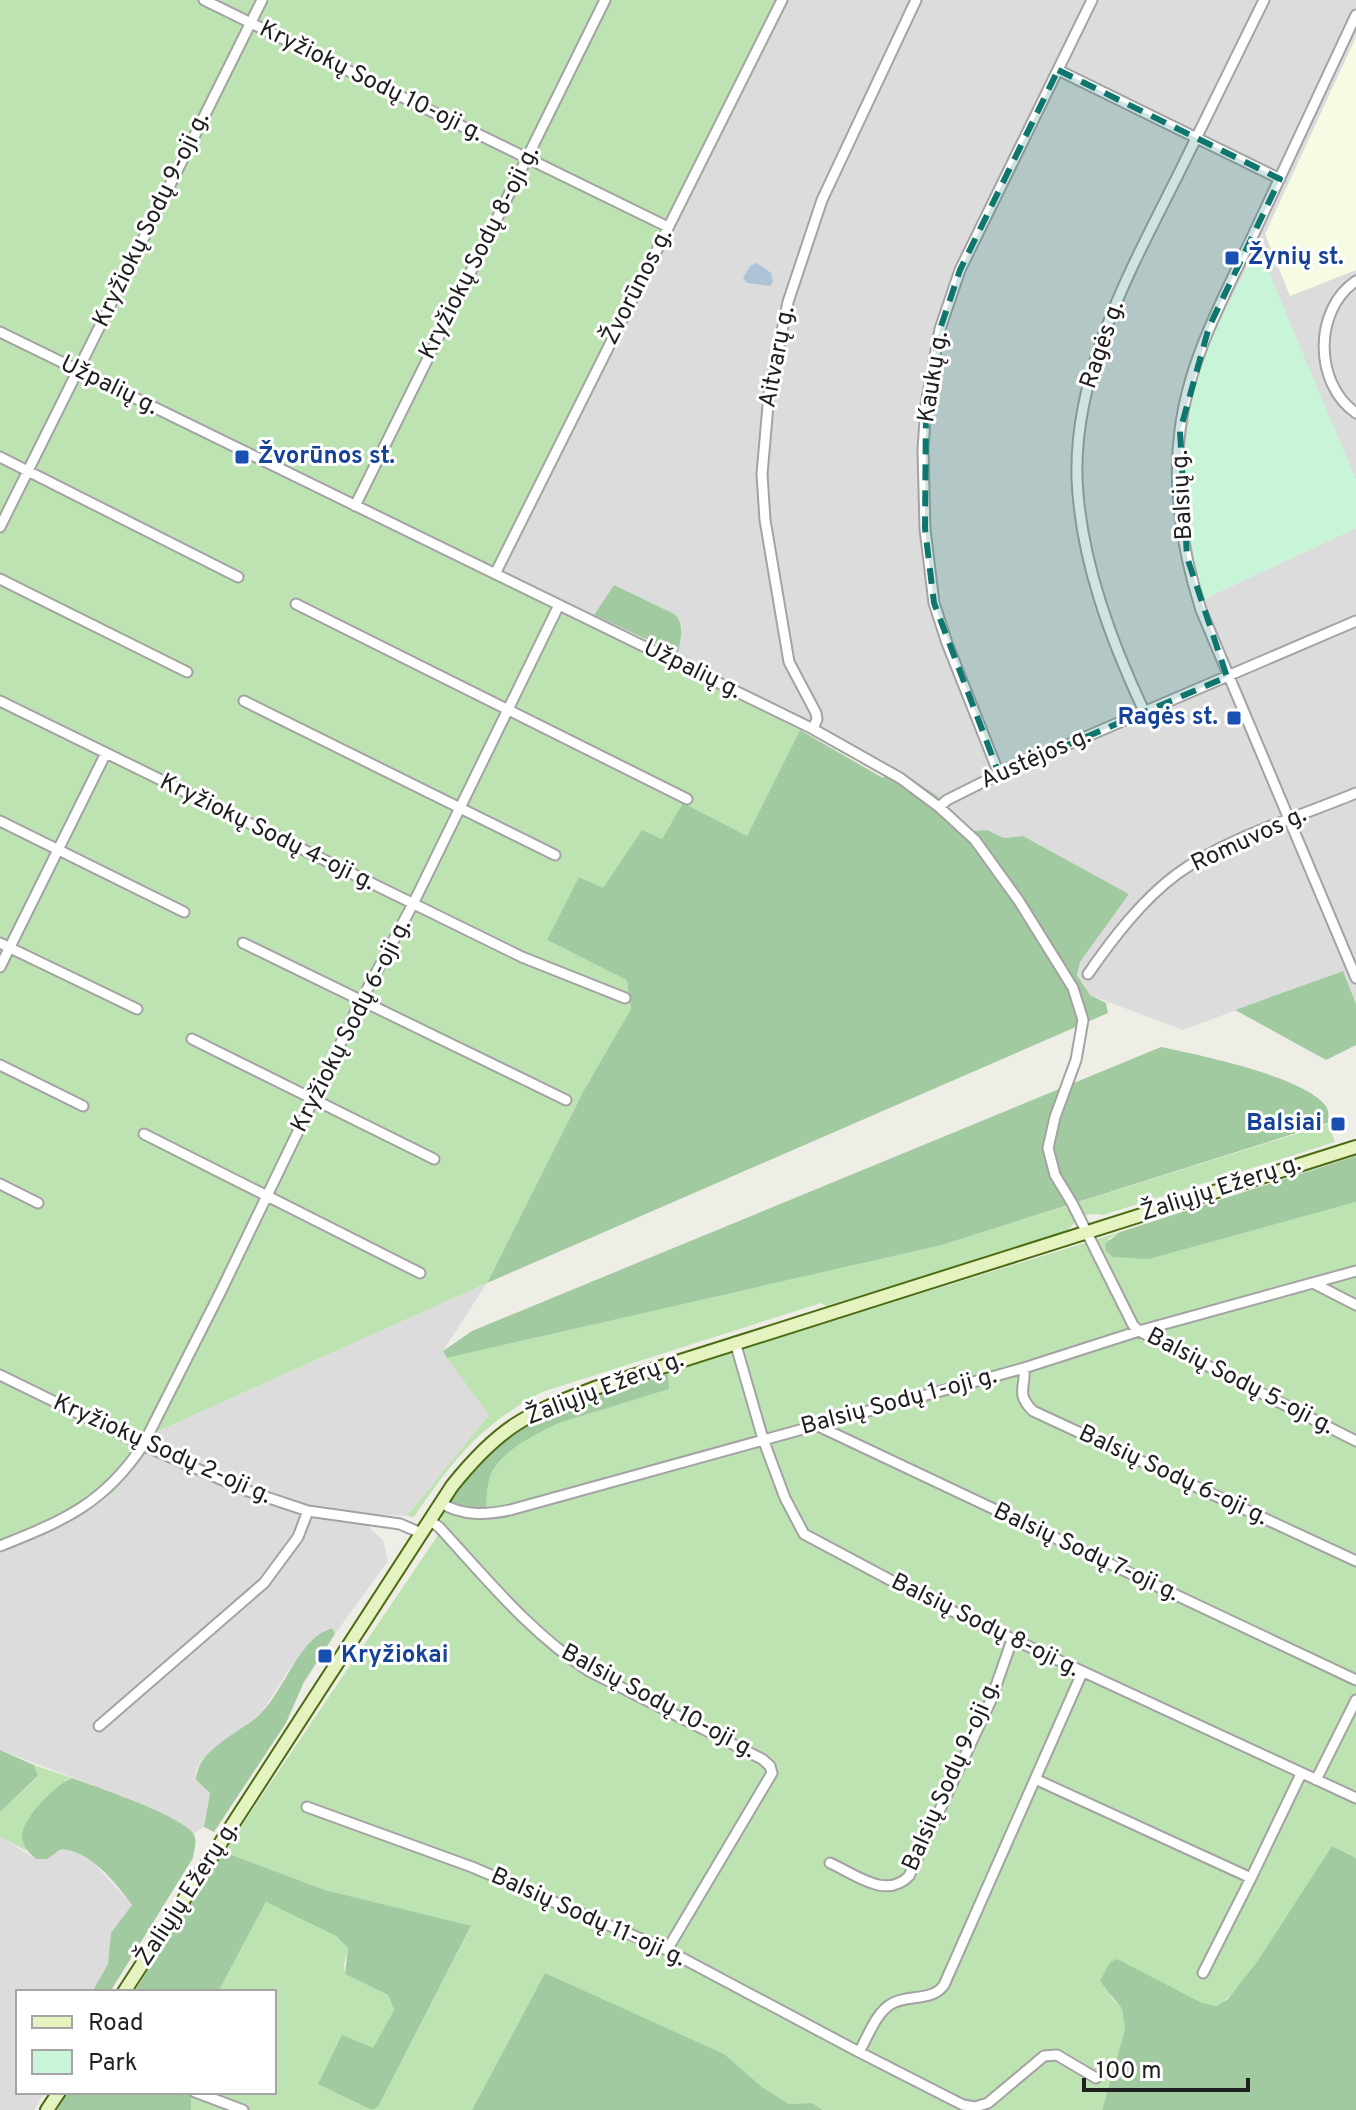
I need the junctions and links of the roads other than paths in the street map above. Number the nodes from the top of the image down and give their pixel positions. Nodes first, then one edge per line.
1 (204, 0) edge
2 (262, 0) edge
3 (605, 0) edge
4 (782, 0) edge
5 (916, 0) edge
6 (1092, 0) edge
7 (1264, 0) edge
8 (1356, 15) edge
9 (251, 23) junction
10 (1058, 70) junction
11 (1197, 137) junction
12 (528, 158) junction
13 (1280, 179) junction
14 (668, 227) junction
15 (1356, 281) edge
16 (0, 332) edge
17 (77, 370) junction
18 (1356, 413) edge
19 (0, 457) edge
20 (27, 471) junction
21 (355, 506) junction
22 (0, 527) edge
23 (495, 574) junction
24 (238, 577) dead end
25 (0, 579) edge
26 (296, 604) dead end
27 (559, 605) junction
28 (1356, 621) edge
29 (187, 672) dead end
30 (1227, 677) junction
31 (0, 701) edge
32 (244, 701) dead end
33 (507, 710) junction
34 (1144, 711) junction
35 (813, 729) junction
36 (106, 753) junction
37 (999, 774) junction
38 (1356, 793) edge
39 (687, 799) dead end
40 (459, 806) junction
41 (939, 807) junction
42 (1289, 820) junction
43 (0, 821) edge
44 (58, 849) junction
45 (555, 855) dead end
46 (413, 904) junction
47 (184, 912) dead end
48 (243, 943) dead end
49 (5, 945) edge
50 (0, 967) edge
51 (1088, 974) dead end
52 (1356, 978) edge
53 (625, 998) dead end
54 (361, 1001) junction
55 (137, 1009) dead end
56 (192, 1039) dead end
57 (0, 1065) edge
58 (315, 1099) junction
59 (566, 1100) dead end
60 (83, 1106) dead end
61 (144, 1134) dead end
62 (1356, 1147) edge
63 (434, 1159) dead end
64 (0, 1184) edge
65 (267, 1196) junction
66 (38, 1203) dead end
67 (1086, 1233) junction
68 (1356, 1271) edge
69 (420, 1273) dead end
70 (1315, 1284) junction
71 (1356, 1305) edge
72 (1139, 1331) junction
73 (735, 1342) junction
74 (1024, 1368) junction
75 (0, 1375) edge
76 (816, 1425) junction
77 (763, 1439) junction
78 (1356, 1441) edge
79 (143, 1445) junction
80 (441, 1503) junction
81 (308, 1511) junction
82 (429, 1520) junction
83 (421, 1533) junction
84 (0, 1546) edge
85 (1356, 1561) edge
86 (1012, 1640) junction
87 (1082, 1673) junction
88 (1356, 1680) edge
89 (1356, 1700) edge
90 (99, 1726) dead end
91 (1301, 1774) junction
92 (1035, 1779) junction
93 (1316, 1780) junction
94 (1356, 1798) edge
95 (307, 1807) dead end
96 (830, 1863) dead end
97 (1251, 1878) junction
98 (667, 1950) junction
99 (1203, 1973) dead end
100 (125, 1990) edge
101 (859, 2052) junction
102 (1096, 2078) dead end
103 (200, 2094) edge
104 (243, 2110) edge

1 - 9 street, Kryžiokų Sodų 10-oji g.
2 - 9 street, Kryžiokų Sodų 9-oji g.
3 - 12 street, Kryžiokų Sodų 8-oji g.
4 - 14 street, Žvorūnos g.
5 - 35 street, Aitvarų g.
6 - 10 street, Kaukų g.
7 - 11 street, Ragės g.
8 - 13 street, Balsių g.
9 - 12 street, Kryžiokų Sodų 10-oji g.
9 - 17 street, Kryžiokų Sodų 9-oji g.
10 - 11 street
10 - 37 street, Kaukų g.
11 - 13 street
11 - 34 street, Ragės g.
12 - 14 street, Kryžiokų Sodų 10-oji g.
12 - 21 street, Kryžiokų Sodų 8-oji g.
13 - 30 street, Balsių g.
14 - 23 street, Žvorūnos g.
15 - 18 street
16 - 17 street, Užpalių g.
17 - 20 street, Kryžiokų Sodų 9-oji g.
17 - 21 street, Užpalių g.
19 - 20 street
20 - 22 street, Kryžiokų Sodų 9-oji g.
20 - 24 street
21 - 23 street, Užpalių g.
23 - 27 street, Užpalių g.
25 - 29 street
26 - 33 street
27 - 33 street, Kryžiokų Sodų 6-oji g.
27 - 35 street, Užpalių g.
28 - 30 street, Austėjos g.
30 - 34 street, Austėjos g.
30 - 42 street, Balsių g.
31 - 36 street, Kryžiokų Sodų 4-oji g.
32 - 40 street
33 - 39 street
33 - 40 street, Kryžiokų Sodų 6-oji g.
34 - 37 street, Austėjos g.
35 - 41 street, Užpalių g.
36 - 44 street
36 - 46 street, Kryžiokų Sodų 4-oji g.
37 - 41 street, Austėjos g.
38 - 42 street, Romuvos g.
40 - 45 street
40 - 46 street, Kryžiokų Sodų 6-oji g.
41 - 67 street, Užpalių g.
42 - 51 street, Romuvos g.
42 - 52 street, Balsių g.
43 - 44 street
44 - 47 street
44 - 49 street
46 - 53 street, Kryžiokų Sodų 4-oji g.
46 - 54 street, Kryžiokų Sodų 6-oji g.
48 - 54 street
49 - 50 street
49 - 55 street
54 - 58 street, Kryžiokų Sodų 6-oji g.
54 - 59 street
56 - 58 street
57 - 60 street
58 - 63 street
58 - 65 street, Kryžiokų Sodų 6-oji g.
61 - 65 street
62 - 67 main road, Žaliųjų Ežerų g.
64 - 66 street
65 - 69 street
65 - 79 street, Kryžiokų Sodų 6-oji g.
67 - 72 street, Balsių Sodų 5-oji g.
67 - 73 main road, Žaliųjų Ežerų g.
68 - 70 street, Balsių Sodų 1-oji g.
70 - 71 street
70 - 72 street, Balsių Sodų 1-oji g.
72 - 74 street, Balsių Sodų 1-oji g.
72 - 78 street, Balsių Sodų 5-oji g.
73 - 77 street, Balsių Sodų 8-oji g.
73 - 80 main road, Žaliųjų Ežerų g.
74 - 76 street, Balsių Sodų 1-oji g.
74 - 85 street, Balsių Sodų 6-oji g.
75 - 79 street, Kryžiokų Sodų 2-oji g.
76 - 77 street, Balsių Sodų 1-oji g.
76 - 88 street, Balsių Sodų 7-oji g.
77 - 80 street, Balsių Sodų 1-oji g.
77 - 86 street, Balsių Sodų 8-oji g.
79 - 81 street, Kryžiokų Sodų 2-oji g.
79 - 84 street, Kryžiokų Sodų 6-oji g.
80 - 82 main road, Žaliųjų Ežerų g.
81 - 83 street, Kryžiokų Sodų 2-oji g.
81 - 90 street
82 - 83 main road, Žaliųjų Ežerų g.
82 - 98 street, Balsių Sodų 10-oji g.
83 - 100 main road, Žaliųjų Ežerų g.
86 - 87 street, Balsių Sodų 8-oji g.
86 - 96 street, Balsių Sodų 9-oji g.
87 - 91 street, Balsių Sodų 8-oji g.
87 - 92 street
89 - 93 street
91 - 93 street, Balsių Sodų 8-oji g.
91 - 97 street
92 - 97 street
92 - 101 street
93 - 94 street, Balsių Sodų 8-oji g.
95 - 98 street, Balsių Sodų 11-oji g.
97 - 99 street
98 - 101 street, Balsių Sodų 11-oji g.
101 - 102 street, Balsių Sodų 11-oji g.
103 - 104 street

